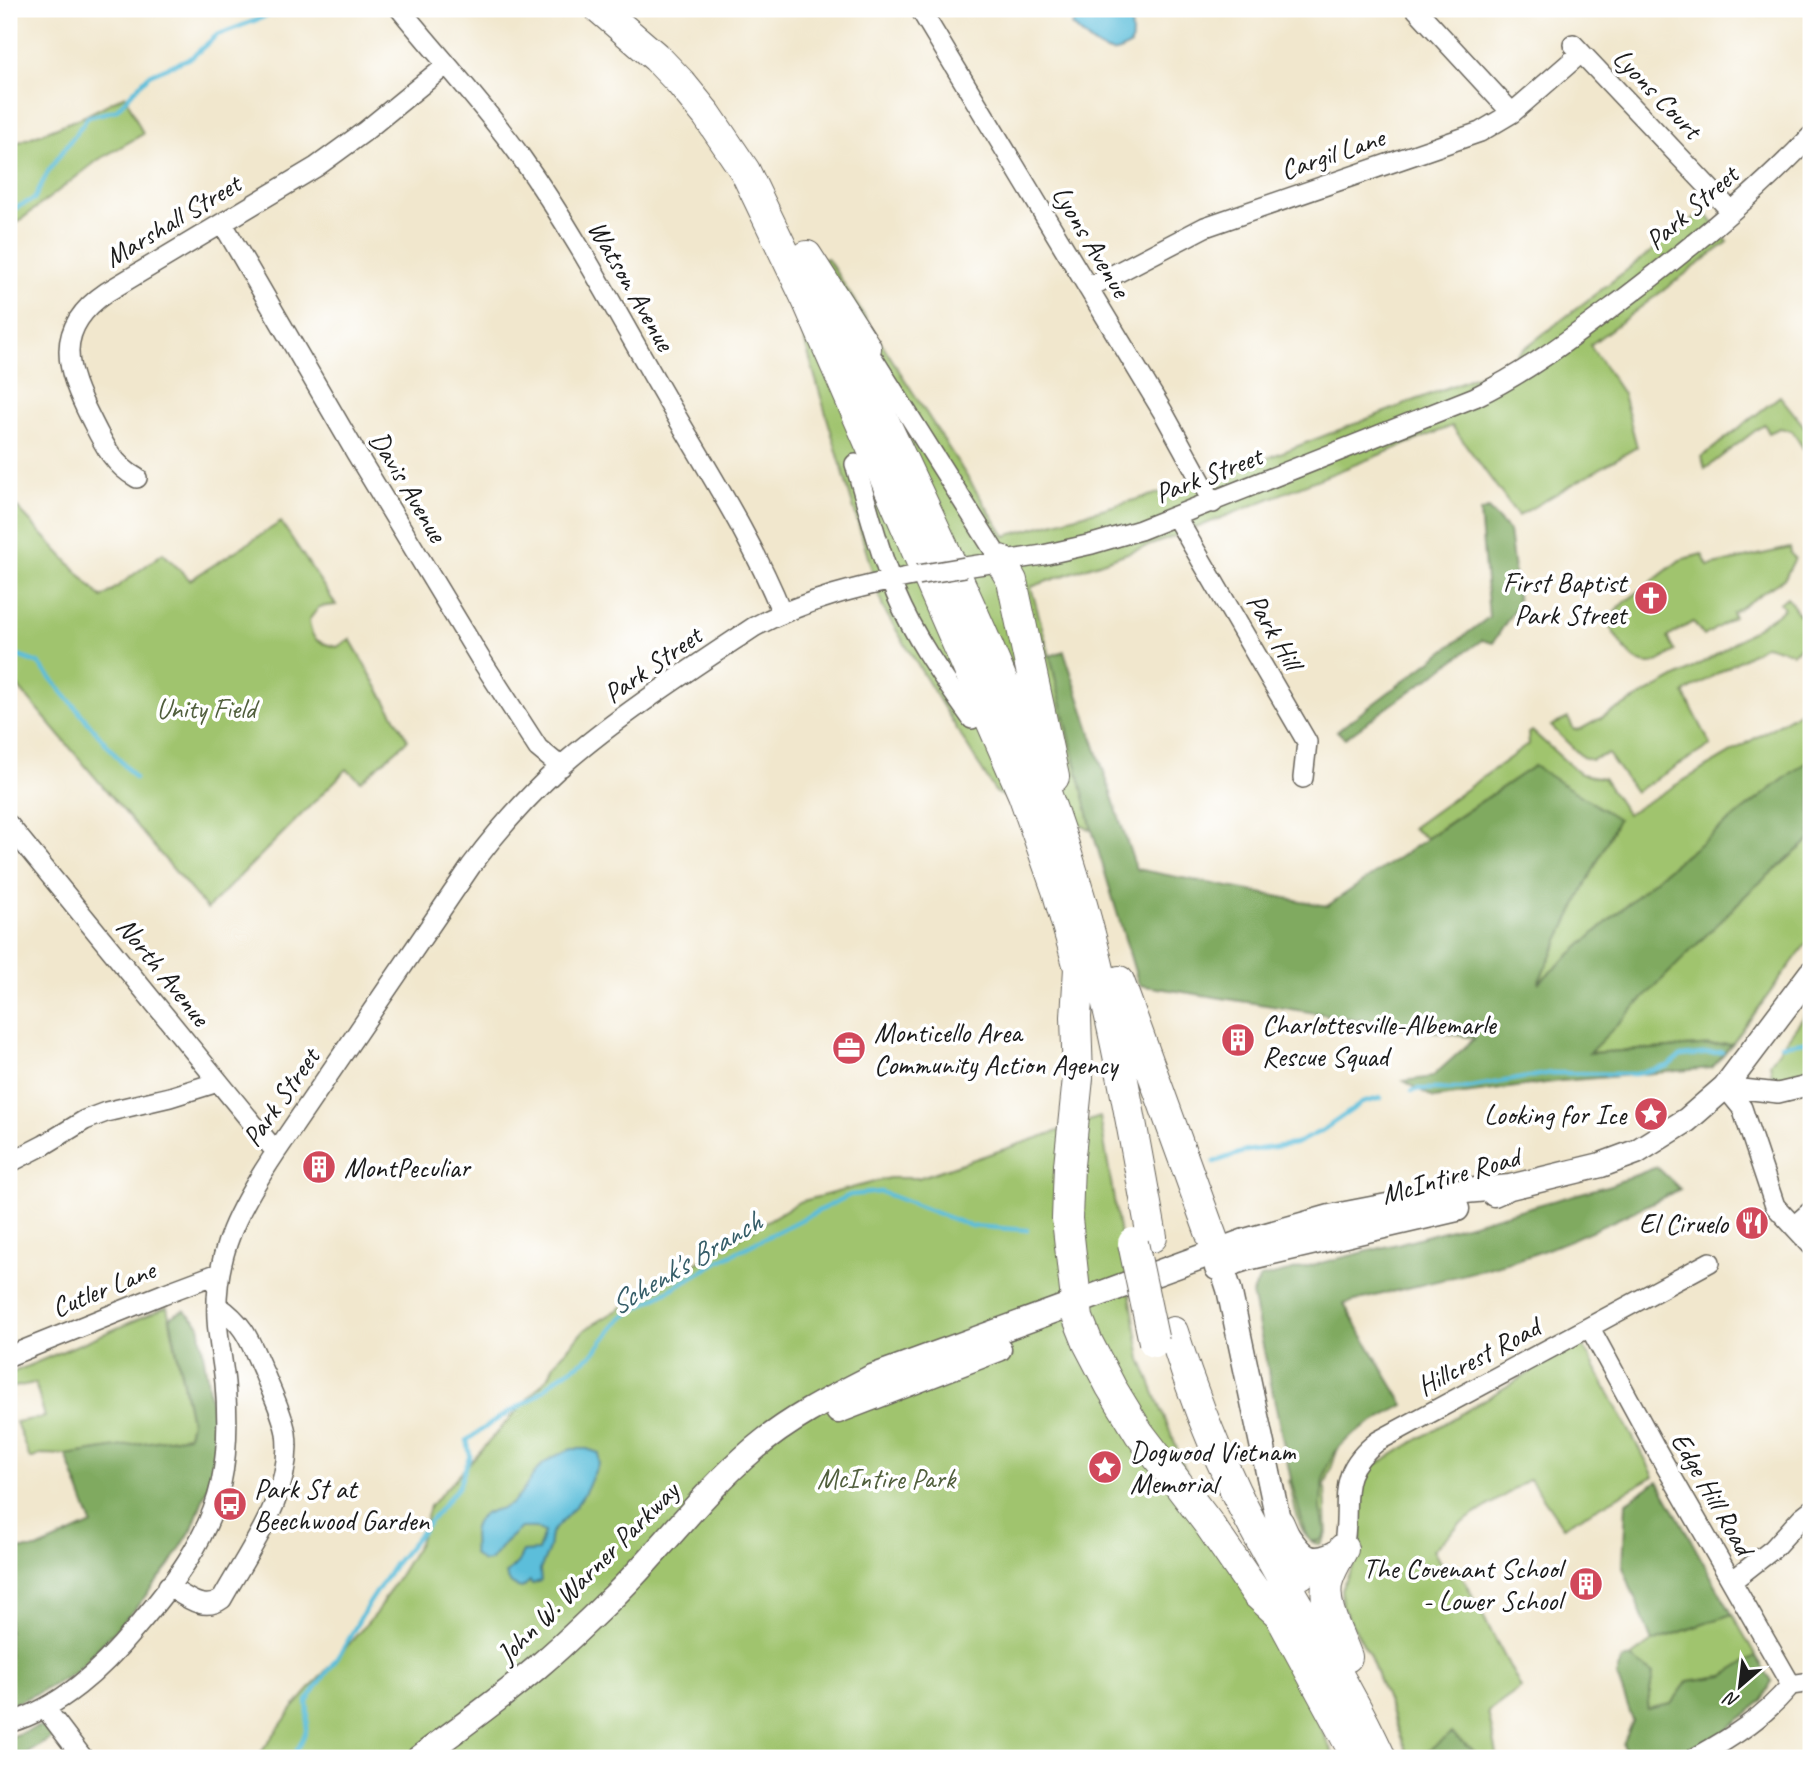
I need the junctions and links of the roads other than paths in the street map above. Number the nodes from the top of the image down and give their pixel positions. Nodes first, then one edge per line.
1 (400, 9) edge
2 (600, 9) edge
3 (630, 9) edge
4 (920, 9) edge
5 (1416, 9) edge
6 (1577, 48) joint
7 (446, 65) junction
8 (1512, 113) junction
9 (1811, 136) edge
10 (1731, 211) junction
11 (223, 224) junction
12 (807, 256) junction
13 (1088, 288) junction
14 (807, 300) junction
15 (874, 360) joint
16 (855, 464) joint
17 (137, 478) dead end
18 (1213, 503) junction
19 (1175, 517) junction
20 (1000, 560) junction
21 (891, 580) junction
22 (782, 612) junction
23 (972, 719) joint
24 (561, 766) junction
25 (1303, 778) dead end
26 (1023, 794) junction
27 (9, 825) edge
28 (1069, 860) junction
29 (1080, 898) junction
30 (1079, 968) junction
31 (1811, 973) edge
32 (218, 1082) junction
33 (1811, 1085) edge
34 (1725, 1087) junction
35 (276, 1152) junction
36 (9, 1163) edge
37 (1811, 1210) edge
38 (1794, 1226) junction
39 (1142, 1240) junction
40 (1811, 1245) edge
41 (1220, 1258) junction
42 (1710, 1262) dead end
43 (219, 1273) junction
44 (216, 1305) junction
45 (1077, 1310) junction
46 (1590, 1328) junction
47 (1164, 1337) junction
48 (9, 1356) edge
49 (1811, 1510) edge
50 (1279, 1524) junction
51 (1343, 1549) junction
52 (1731, 1581) junction
53 (169, 1586) junction
54 (1287, 1606) junction
55 (1347, 1657) junction
56 (1811, 1682) edge
57 (1791, 1685) junction
58 (45, 1708) junction
59 (9, 1723) edge
60 (83, 1758) edge
61 (419, 1758) edge
62 (1357, 1758) edge
63 (1381, 1758) edge
64 (1393, 1758) edge
65 (1695, 1758) edge

1 - 7 street, Watson Avenue
2 - 14 highway
3 - 12 highway
4 - 13 street, Lyons Avenue
5 - 8 street
6 - 8 street, Cargil Lane
6 - 10 street, Lyons Court
7 - 11 street, Marshall Street
7 - 22 street, Watson Avenue
8 - 13 street, Cargil Lane
9 - 10 street, Park Street
10 - 18 street, Park Street
11 - 17 street, Marshall Street
11 - 24 street, Davis Avenue
12 - 15 highway
12 - 28 highway
13 - 18 street, Lyons Avenue
14 - 16 highway
14 - 26 highway
15 - 20 street
16 - 21 street
18 - 19 street, Park Street
19 - 20 street, Park Street
19 - 25 street, Park Hill
20 - 21 street, Park Street, bridge
20 - 28 highway
21 - 22 street, Park Street
21 - 23 street
22 - 24 street, Park Street
23 - 26 highway
24 - 35 street, Park Street
26 - 30 highway
27 - 32 street, North Avenue
28 - 29 highway
29 - 39 highway
29 - 41 highway
30 - 39 highway
30 - 45 highway
31 - 34 main road, McIntire Road
32 - 35 street, North Avenue
32 - 36 street
33 - 34 street
34 - 38 street
34 - 41 main road, McIntire Road
35 - 43 street, Park Street
37 - 38 street
38 - 40 street
39 - 47 highway, bridge
41 - 45 main road, John W. Warner Parkway
41 - 50 main road
42 - 46 street, Hillcrest Road
43 - 44 street, Park Street
43 - 48 street, Cutler Lane
44 - 53 street, Park Street
44 - 53 street
45 - 54 highway
45 - 61 main road, John W. Warner Parkway
46 - 51 street, Hillcrest Road
46 - 52 street, Edge Hill Road
47 - 54 highway
47 - 54 highway
49 - 52 street
50 - 51 main road
50 - 55 highway
51 - 55 highway
52 - 57 street, Edge Hill Road
53 - 58 street, Park Street
54 - 62 highway
54 - 63 highway
55 - 64 highway
56 - 57 street
57 - 65 street
58 - 59 street, Park Street
58 - 60 street

